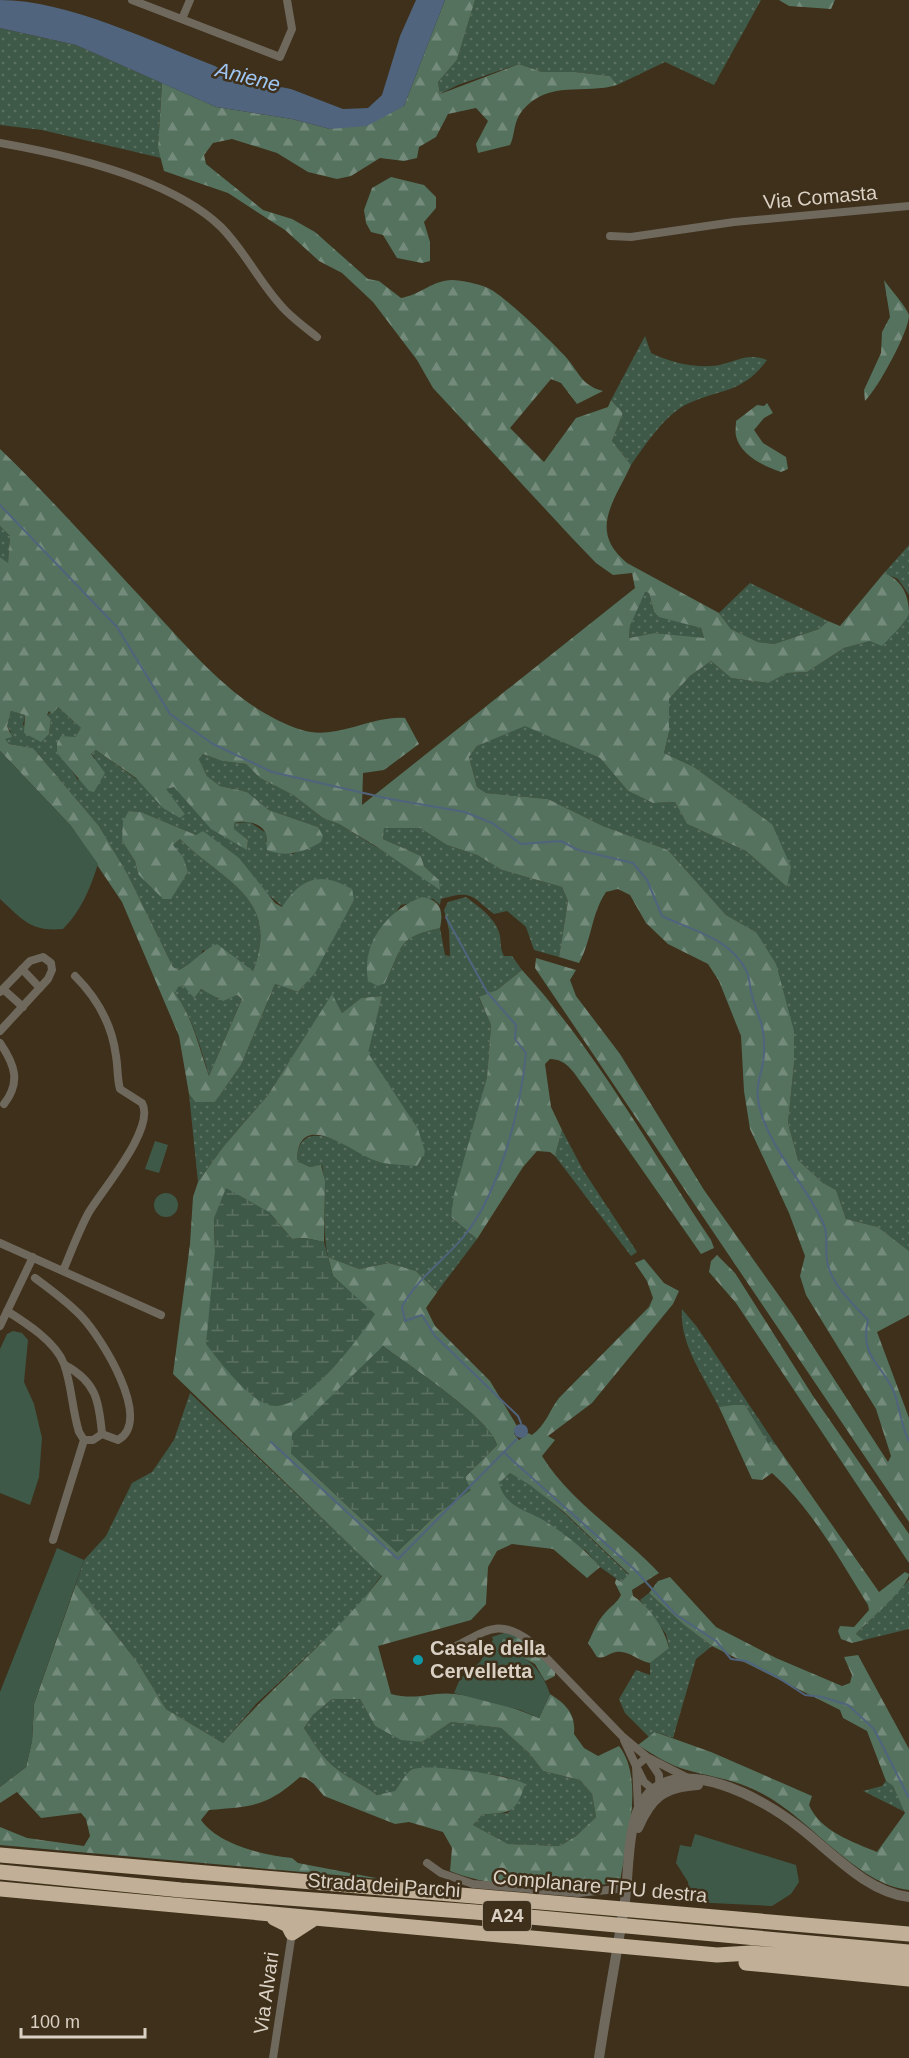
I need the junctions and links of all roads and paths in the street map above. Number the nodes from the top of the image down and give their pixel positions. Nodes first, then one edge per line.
1 (132, 0) edge
2 (190, 0) edge
3 (287, 0) edge
4 (182, 20) junction
5 (0, 143) edge
6 (909, 206) edge
7 (610, 236) dead end
8 (317, 337) dead end
9 (22, 969) junction
10 (75, 975) dead end
11 (40, 988) junction
12 (2, 990) edge
13 (23, 1007) junction
14 (0, 1031) edge
15 (0, 1043) edge
16 (4, 1104) dead end
17 (0, 1243) edge
18 (33, 1257) junction
19 (63, 1271) junction
20 (35, 1278) dead end
21 (7, 1311) junction
22 (161, 1315) dead end
23 (0, 1326) edge
24 (65, 1365) junction
25 (102, 1434) junction
26 (84, 1440) junction
27 (53, 1540) dead end
28 (456, 1646) dead end
29 (622, 1736) junction
30 (647, 1757) junction
31 (636, 1766) junction
32 (691, 1779) junction
33 (722, 1786) junction
34 (657, 1790) junction
35 (638, 1807) junction
36 (633, 1843) junction
37 (0, 1855) edge
38 (427, 1863) dead end
39 (0, 1872) edge
40 (0, 1889) edge
41 (626, 1893) junction
42 (909, 1897) edge
43 (269, 1916) junction
44 (313, 1919) junction
45 (292, 1933) junction
46 (909, 1934) edge
47 (909, 1952) edge
48 (717, 1955) junction
49 (909, 1965) edge
50 (909, 1979) edge
51 (273, 2058) edge
52 (599, 2058) edge

1 - 4 street
2 - 4 street
3 - 4 street
5 - 8 street
6 - 7 street, Via Comasta
9 - 11 street
9 - 11 street
9 - 12 street
10 - 19 street
11 - 13 street
12 - 13 street
13 - 14 street
15 - 16 street
17 - 18 street
18 - 19 street
18 - 21 street
19 - 22 street
20 - 25 street
21 - 23 street
21 - 24 street
24 - 25 street
24 - 26 street
25 - 26 street
26 - 27 street
28 - 29 street
29 - 30 street
29 - 31 street
30 - 31 street
30 - 32 street
30 - 34 street
31 - 34 street
31 - 35 street
32 - 33 street
32 - 34 street
33 - 34 street
33 - 42 street
34 - 35 street
34 - 36 street
35 - 36 street
36 - 41 street
37 - 46 highway, Complanare TPU destra
38 - 41 street
39 - 47 highway, Strada dei Parchi / A24
40 - 43 highway, Strada dei Parchi / A24
41 - 52 street
43 - 44 highway, Strada dei Parchi / A24
43 - 45 highway
44 - 45 highway
44 - 48 highway, Strada dei Parchi / A24
45 - 51 street, Via Alvari
48 - 49 highway, Strada dei Parchi / A24
48 - 50 highway

